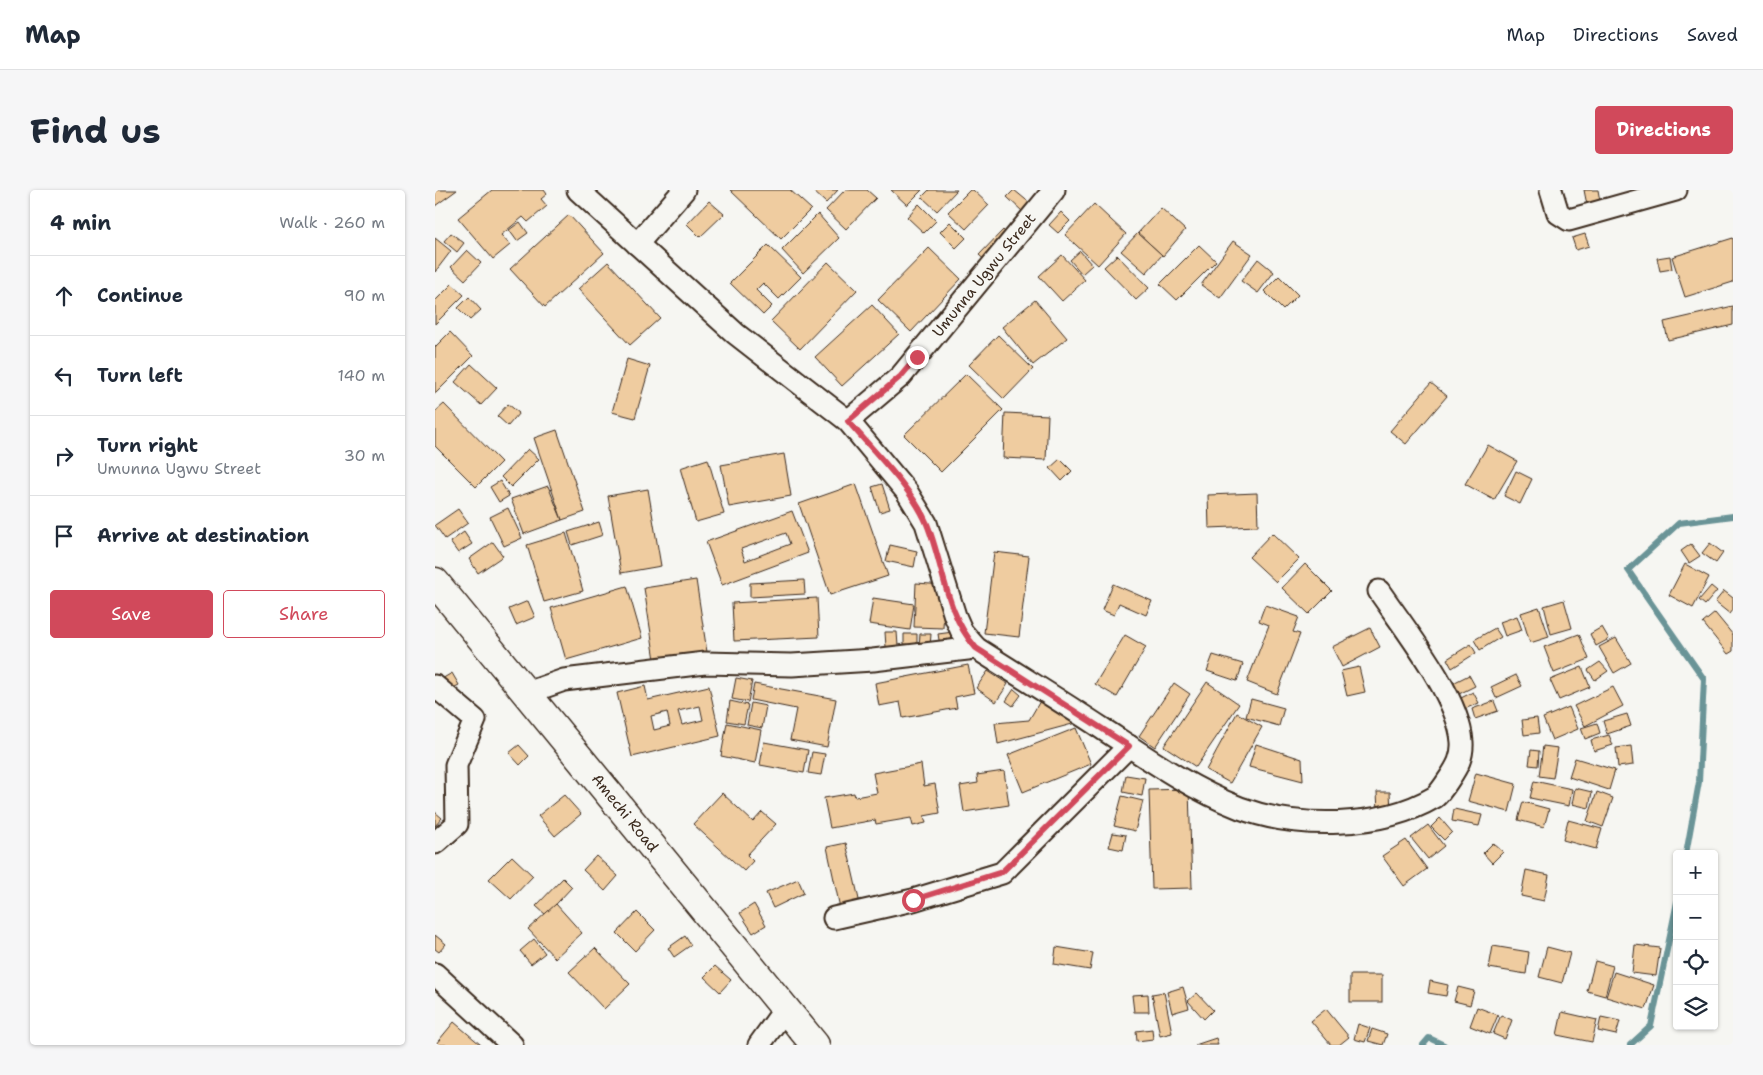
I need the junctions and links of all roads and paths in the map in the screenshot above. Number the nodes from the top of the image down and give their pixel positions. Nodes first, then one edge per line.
1 (578, 190) edge
2 (684, 190) edge
3 (1054, 190) edge
4 (1551, 190) edge
5 (1676, 190) edge
6 (637, 244) junction
7 (848, 421) junction
8 (435, 582) edge
9 (1379, 591) dead end
10 (976, 648) junction
11 (435, 686) edge
12 (527, 693) junction
13 (1129, 746) junction
14 (435, 844) edge
15 (835, 918) dead end
16 (435, 974) edge
17 (785, 1009) junction
18 (513, 1045) edge
19 (759, 1045) edge
20 (815, 1045) edge

1 - 6 street
2 - 6 street
3 - 7 street, Umunna Ugwu Street
4 - 5 street
6 - 7 street
7 - 10 street
8 - 12 main road, Amechi Road
9 - 13 street
10 - 12 street
10 - 13 street
11 - 14 street
12 - 17 main road, Amechi Road
13 - 15 street
16 - 18 street
17 - 19 street
17 - 20 main road, Amechi Road

